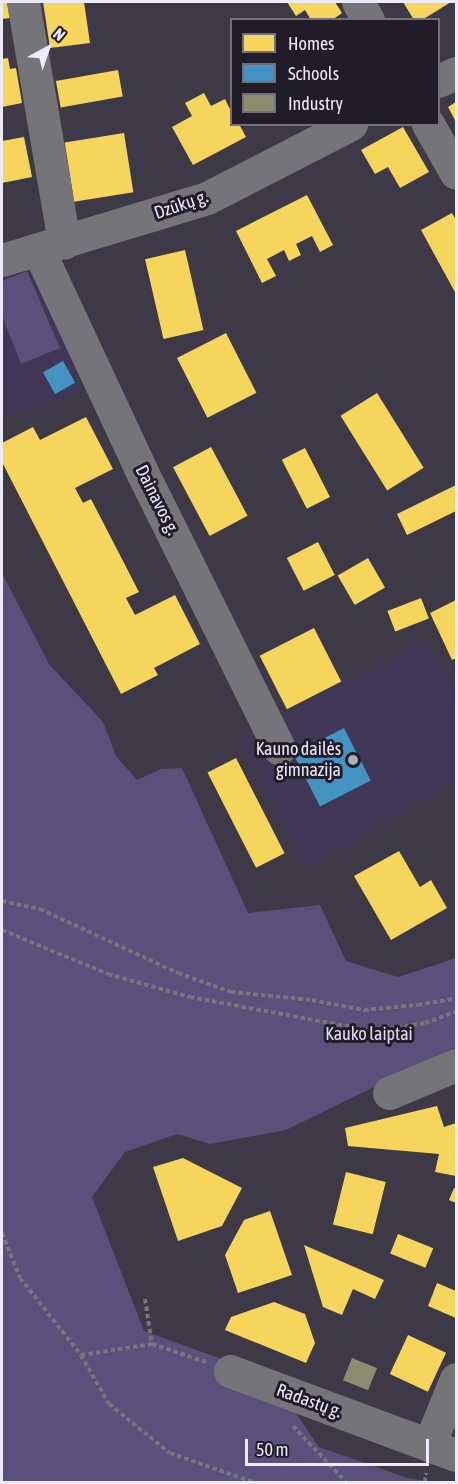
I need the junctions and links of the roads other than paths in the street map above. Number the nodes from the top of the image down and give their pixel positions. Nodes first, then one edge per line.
1 (23, 2) edge
2 (358, 2) edge
3 (367, 18) edge
4 (456, 73) edge
5 (440, 80) edge
6 (347, 126) edge
7 (429, 126) edge
8 (456, 173) edge
9 (52, 247) junction
10 (2, 260) edge
11 (279, 748) dead end
12 (456, 1065) edge
13 (389, 1094) dead end
14 (230, 1371) road end
15 (456, 1379) edge
16 (443, 1450) edge

1 - 9 street, Dainavos g.
2 - 3 street
4 - 5 street
6 - 9 street, Dzūkų g.
7 - 8 street
9 - 10 street, Dzūkų g.
9 - 11 street, Dainavos g.
12 - 13 street
14 - 16 street, Radastų g.
15 - 16 street

